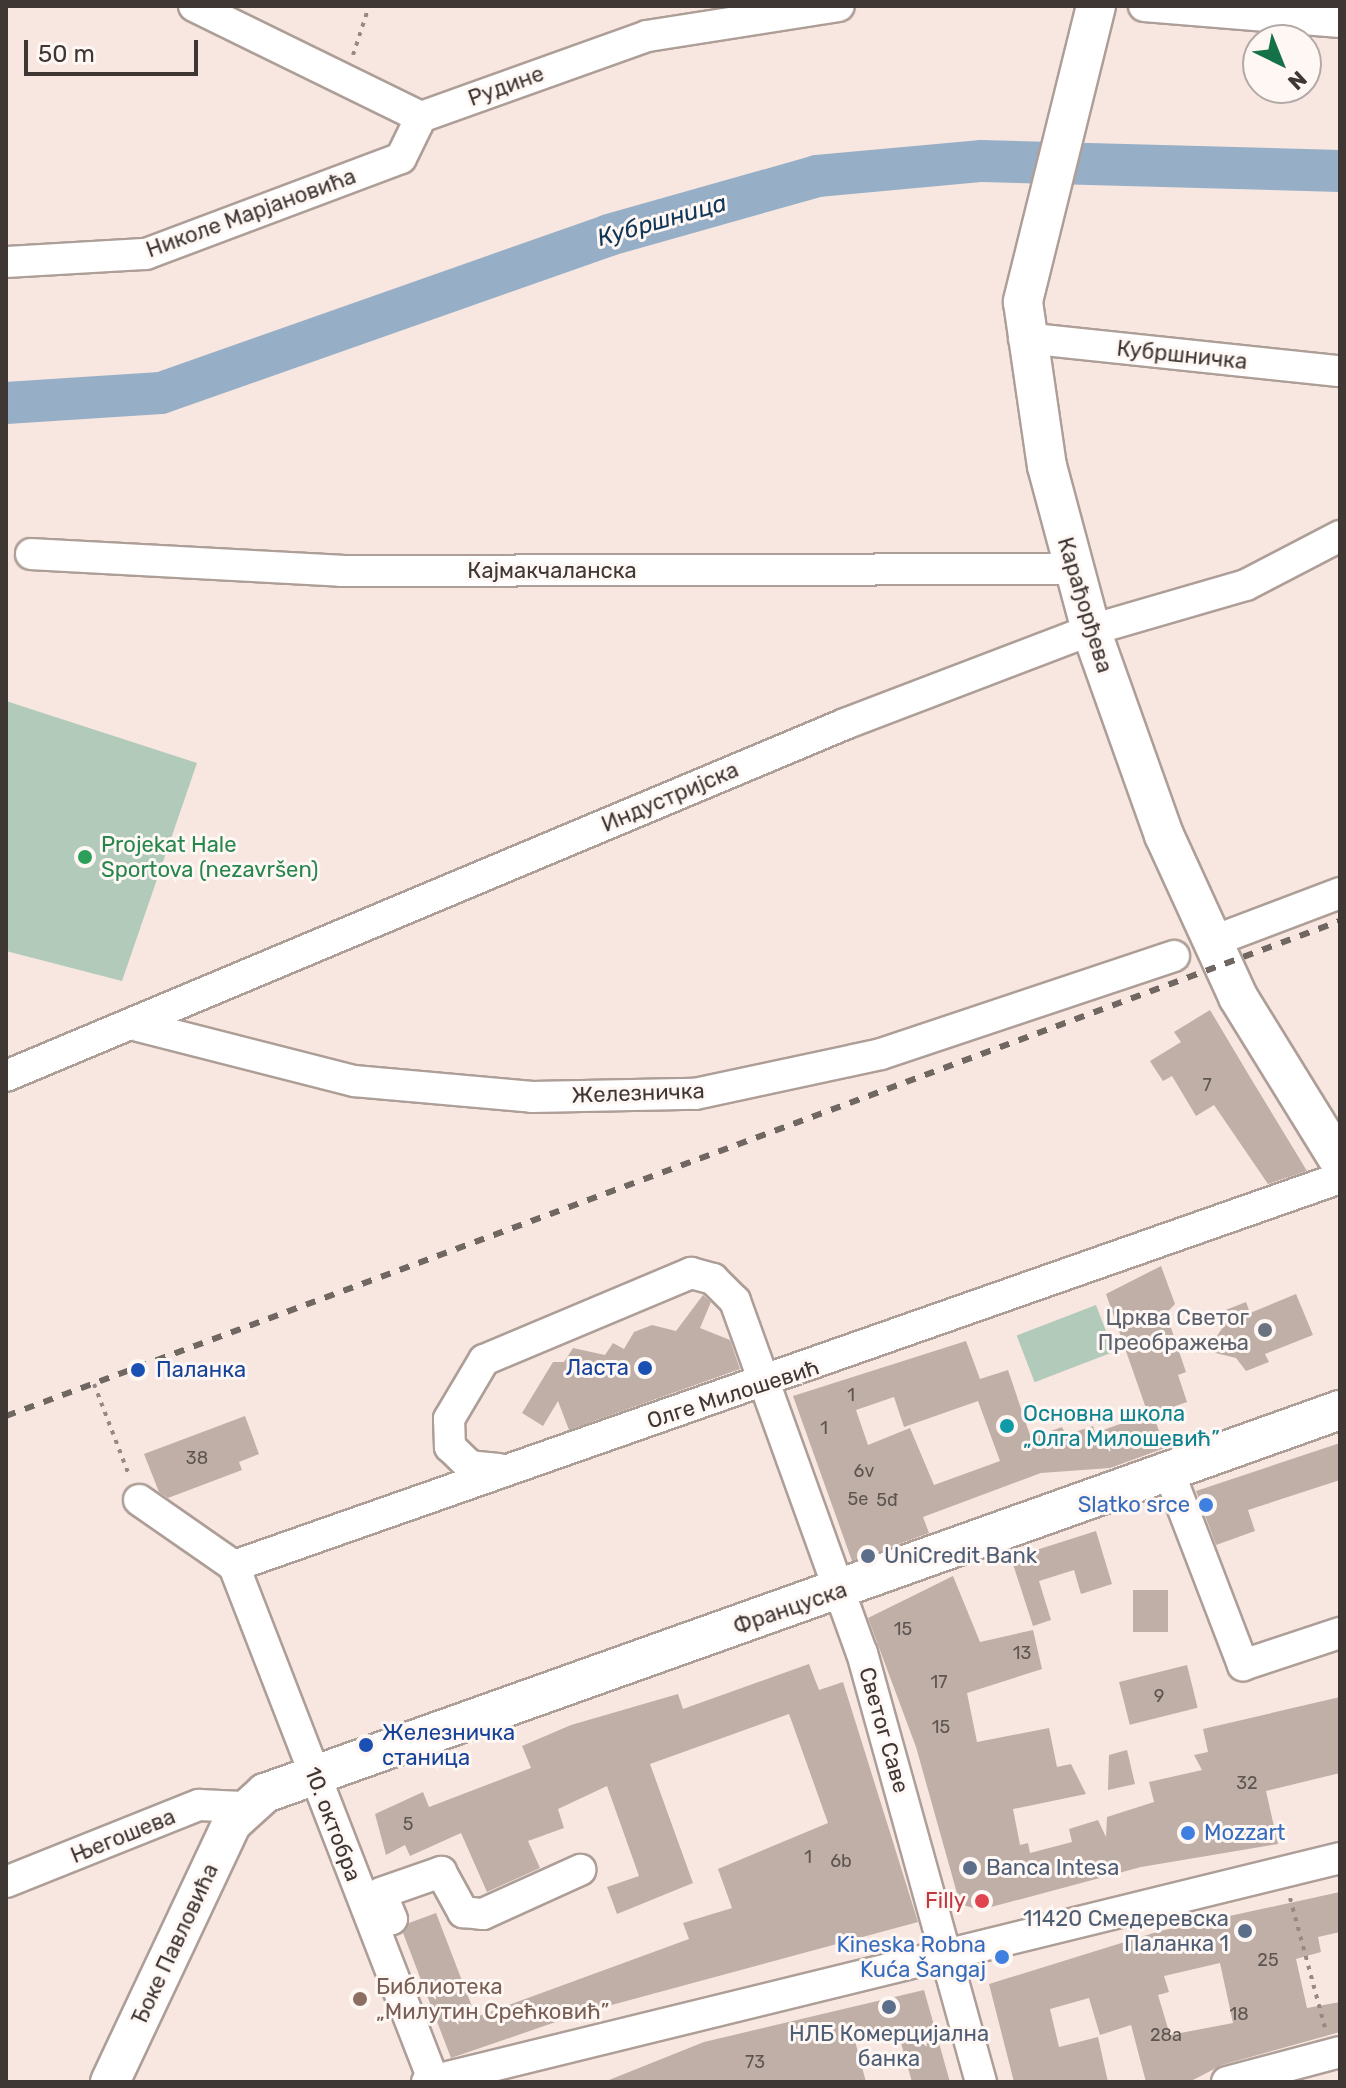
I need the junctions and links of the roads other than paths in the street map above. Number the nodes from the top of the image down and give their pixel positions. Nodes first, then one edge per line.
1 (194, 6) edge
2 (839, 6) edge
3 (1144, 6) edge
4 (1094, 10) edge
5 (1340, 22) edge
6 (421, 117) junction
7 (6, 262) edge
8 (1024, 338) junction
9 (1340, 371) edge
10 (1340, 536) edge
11 (31, 554) dead end
12 (1073, 569) junction
13 (1091, 630) junction
14 (1340, 893) edge
15 (1211, 942) junction
16 (1174, 956) dead end
17 (138, 1026) junction
18 (6, 1076) edge
19 (1335, 1143) edge
20 (1340, 1178) edge
21 (763, 1386) junction
22 (1340, 1410) edge
23 (498, 1469) junction
24 (1170, 1475) junction
25 (139, 1500) road end
26 (234, 1566) junction
27 (839, 1591) junction
28 (1340, 1633) edge
29 (313, 1771) junction
30 (242, 1807) junction
31 (1340, 1858) edge
32 (580, 1870) dead end
33 (6, 1882) edge
34 (373, 1925) junction
35 (946, 1950) junction
36 (1336, 2053) edge
37 (431, 2081) edge
38 (110, 2082) edge
39 (981, 2082) edge
40 (1227, 2082) edge

1 - 6 street
2 - 6 street, Рудине
3 - 5 street
4 - 8 main road, Карађорђева
6 - 7 street, Николе Марјановића
8 - 9 street, Кубршничка
8 - 12 main road, Карађорђева
10 - 13 street, Индустријска
11 - 12 street, Кајмакчаланска
12 - 13 main road, Карађорђева
13 - 15 main road, Карађорђева
13 - 17 street, Индустријска
14 - 15 street
15 - 19 main road, Карађорђева
16 - 17 street, Железничка
17 - 18 street, Индустријска
20 - 21 street, Олге Милошевић
21 - 23 street, Олге Милошевић
21 - 23 street, Светог Саве
21 - 27 street, Светог Саве
22 - 24 main road, Француска
23 - 26 street, Олге Милошевић
24 - 27 main road, Француска
24 - 28 street
25 - 26 street
26 - 29 street, 10. октобра
27 - 29 main road, Француска
27 - 35 street, Светог Саве
29 - 30 main road, Француска
29 - 34 street, 10. октобра
30 - 33 street, Његошева
30 - 38 main road, Ђоке Павловића
31 - 35 street
32 - 34 street
34 - 37 street, 10. октобра
35 - 37 street
35 - 39 street, Светог Саве
36 - 40 street

